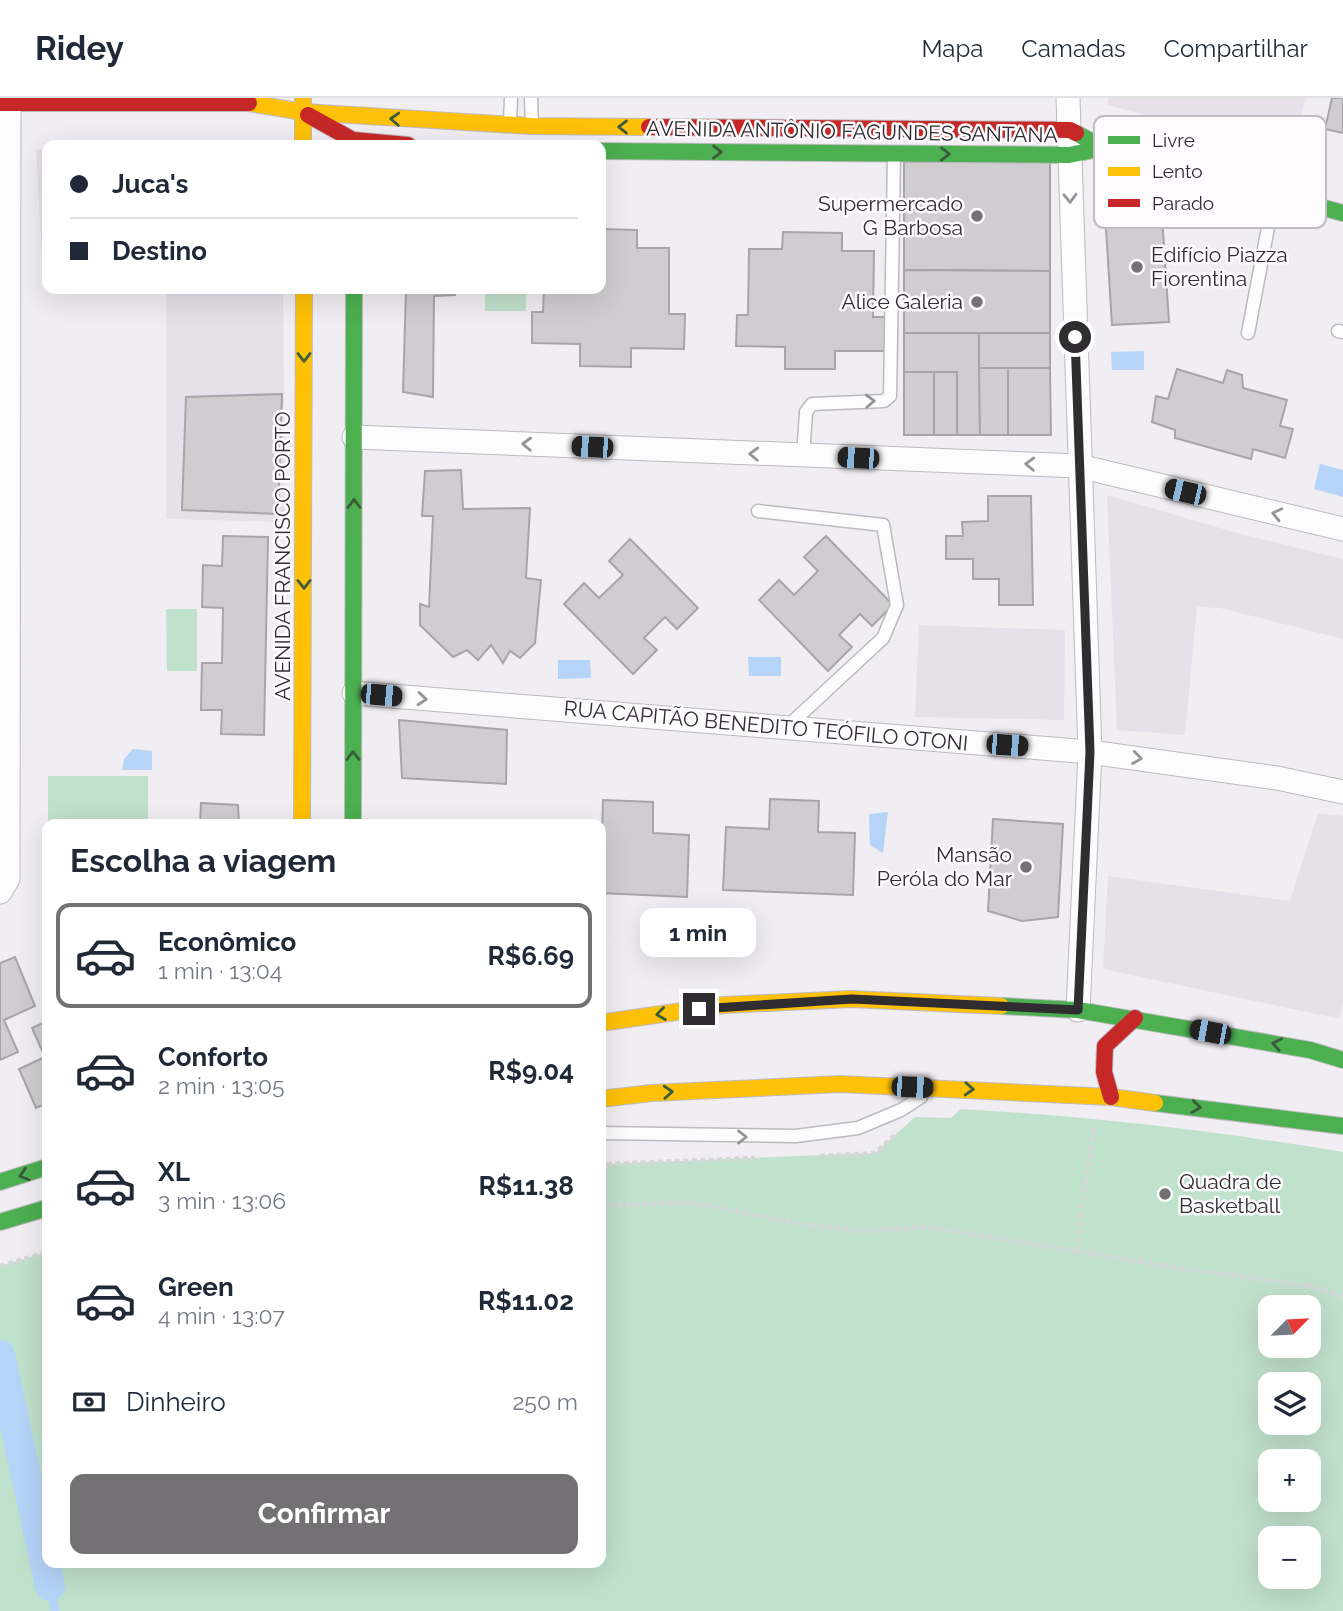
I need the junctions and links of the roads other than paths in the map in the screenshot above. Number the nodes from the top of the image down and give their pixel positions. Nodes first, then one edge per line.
1 (511, 98) edge
2 (531, 98) edge
3 (1068, 98) edge
4 (4, 103) edge
5 (303, 105) edge
6 (352, 106) edge
7 (510, 125) junction
8 (532, 126) junction
9 (1070, 130) junction
10 (303, 140) edge
11 (351, 140) edge
12 (354, 140) edge
13 (1094, 144) edge
14 (606, 150) edge
15 (1094, 150) edge
16 (894, 153) junction
17 (1069, 155) junction
18 (1326, 208) edge
19 (1343, 213) edge
20 (1267, 228) edge
21 (304, 294) edge
22 (354, 294) edge
23 (1248, 333) dead end
24 (354, 437) junction
25 (803, 456) junction
26 (1079, 466) junction
27 (758, 511) dead end
28 (1343, 530) edge
29 (354, 693) junction
30 (787, 728) junction
31 (1090, 752) junction
32 (1343, 792) edge
33 (302, 819) edge
34 (353, 819) edge
35 (0, 892) edge
36 (1078, 1010) junction
37 (1135, 1018) junction
38 (606, 1022) edge
39 (1343, 1060) edge
40 (936, 1088) junction
41 (1111, 1097) junction
42 (606, 1098) edge
43 (1343, 1126) edge
44 (606, 1134) edge
45 (42, 1169) edge
46 (0, 1182) edge
47 (42, 1209) edge
48 (0, 1222) edge

1 - 7 lane
2 - 8 lane
3 - 9 street
4 - 5 main road
4 - 35 street
5 - 6 main road, AVENIDA ANTÔNIO FAGUNDES SANTANA
5 - 10 main road
5 - 11 main road
7 -> 6 main road, AVENIDA ANTÔNIO FAGUNDES SANTANA
6 - 12 main road
7 - 8 main road, AVENIDA ANTÔNIO FAGUNDES SANTANA
9 -> 8 main road, AVENIDA ANTÔNIO FAGUNDES SANTANA
9 - 13 main road, AVENIDA ANTÔNIO FAGUNDES SANTANA
9 - 17 street
14 -> 16 main road, AVENIDA ANTÔNIO FAGUNDES SANTANA
15 - 17 main road, AVENIDA ANTÔNIO FAGUNDES SANTANA
16 -> 17 main road, AVENIDA ANTÔNIO FAGUNDES SANTANA
25 -> 16 lane
17 -> 26 street
18 - 19 main road, AVENIDA ANTÔNIO FAGUNDES SANTANA
20 - 23 lane
21 -> 33 main road, AVENIDA FRANCISCO PORTO
22 - 24 main road
25 -> 24 street
29 -> 24 main road
26 -> 25 street
28 -> 26 street
26 - 31 street
27 - 30 lane
29 -> 30 street, RUA CAPITÃO BENEDITO TEÓFILO OTONI
34 -> 29 main road
30 - 31 street, RUA CAPITÃO BENEDITO TEÓFILO OTONI
31 -> 32 street, RUA CAPITÃO BENEDITO TEÓFILO OTONI
31 - 36 street
36 - 37 main road
36 -> 38 main road
39 -> 37 main road
37 - 41 main road
40 -> 41 main road
42 -> 40 main road
44 -> 40 lane
41 -> 43 main road
45 -> 46 main road
47 - 48 main road

